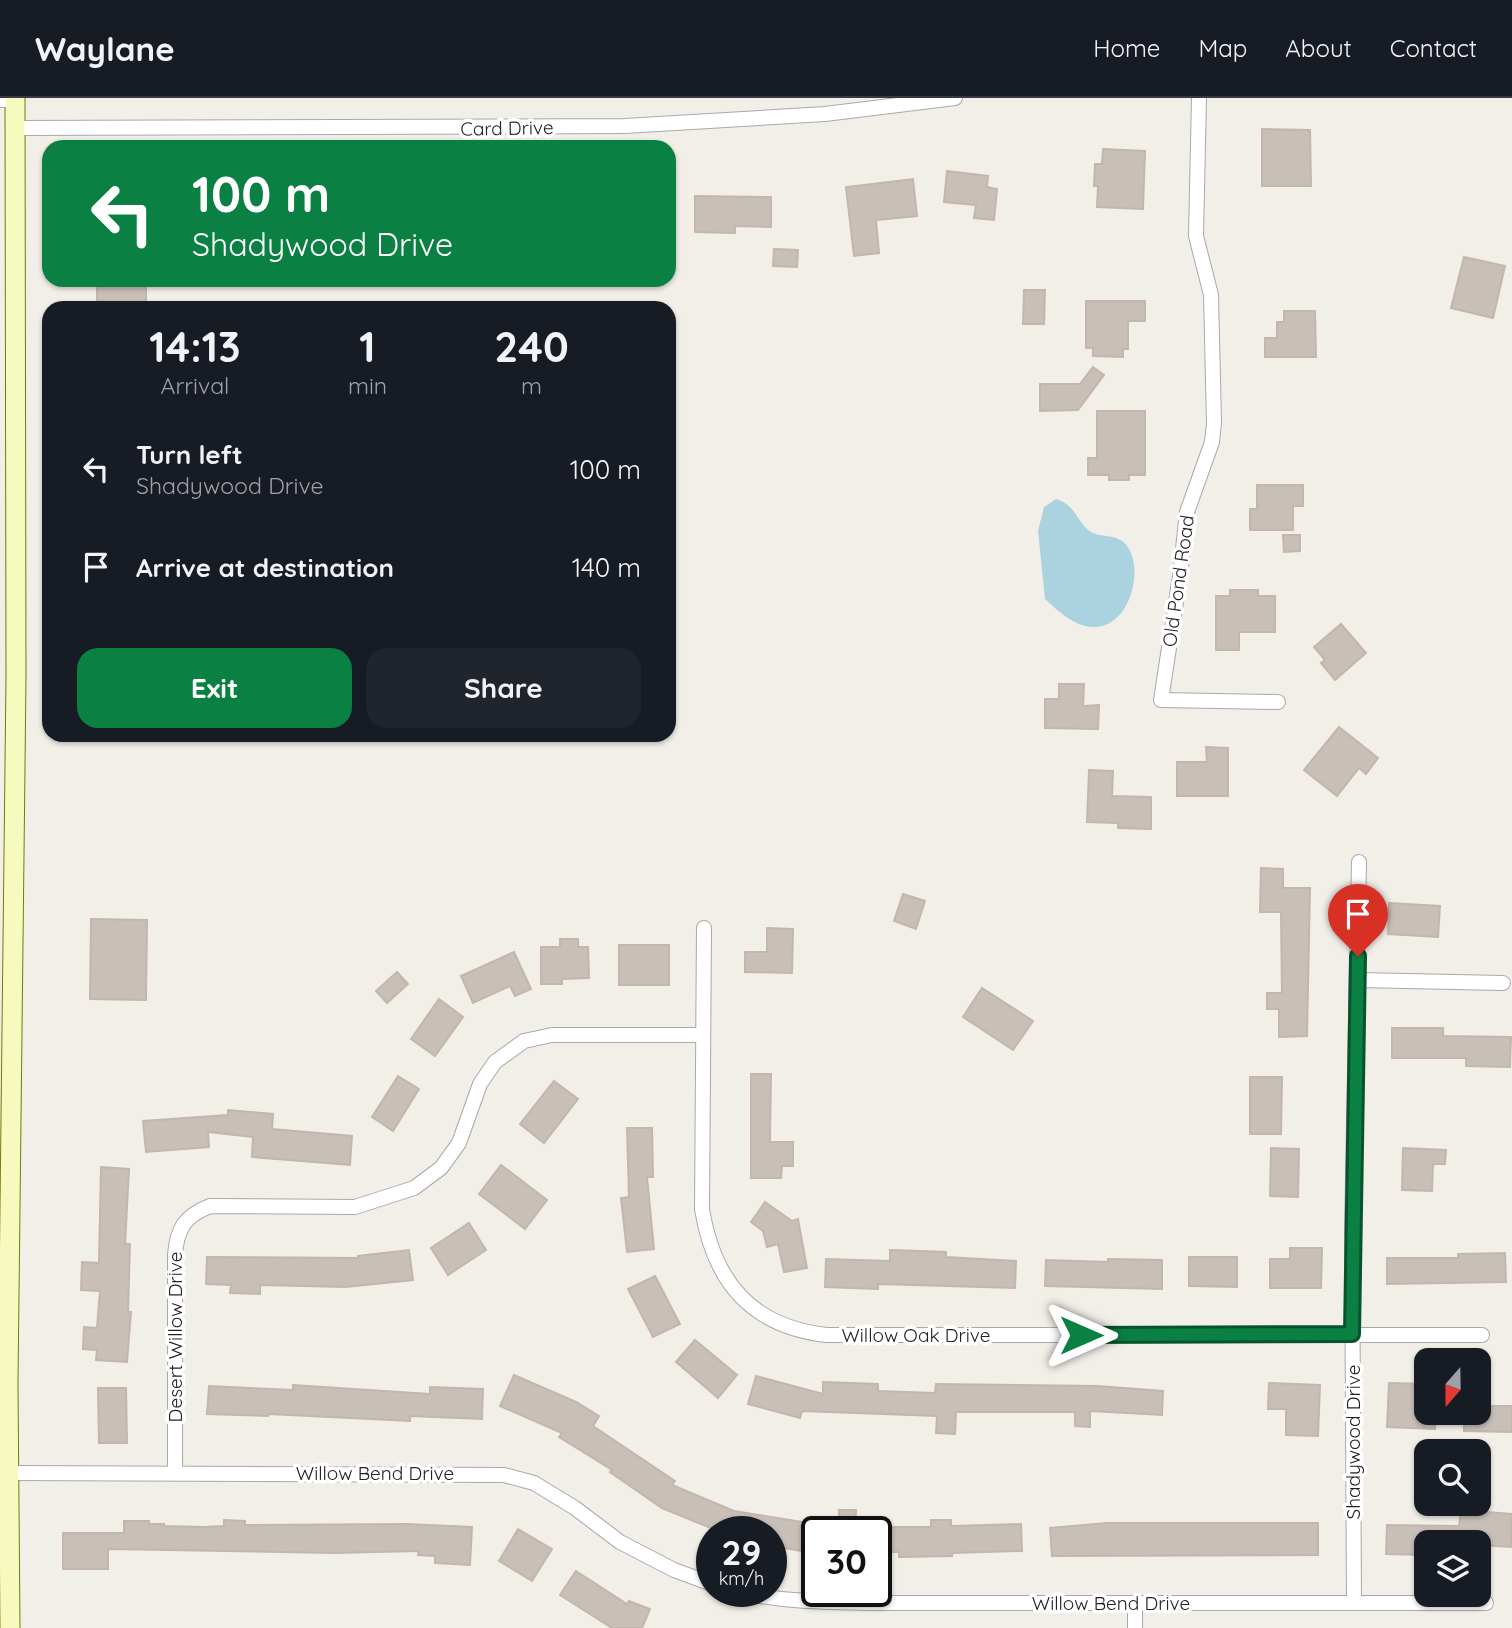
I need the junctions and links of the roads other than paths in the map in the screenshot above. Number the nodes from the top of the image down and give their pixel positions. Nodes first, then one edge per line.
1 (825, 98) edge
2 (955, 98) edge
3 (1199, 98) edge
4 (10, 99) edge
5 (825, 114) junction
6 (15, 128) junction
7 (1278, 702) dead end
8 (1359, 862) dead end
9 (704, 928) dead end
10 (1358, 980) junction
11 (1503, 983) dead end
12 (703, 1035) junction
13 (1352, 1334) junction
14 (1482, 1335) dead end
15 (175, 1472) junction
16 (9, 1473) junction
17 (696, 1578) edge
18 (787, 1599) edge
19 (1354, 1602) junction
20 (1414, 1602) edge
21 (1135, 1603) junction
22 (10, 1628) edge
23 (1135, 1628) edge

1 - 5 street
2 - 5 street, Card Drive
3 - 7 street, Old Pond Road
4 - 6 main road
5 - 6 street, Card Drive
6 - 16 main road
8 - 10 street, Shadywood Drive
9 - 12 street, Willow Oak Drive
10 - 11 street
10 - 13 street, Shadywood Drive
12 - 13 street, Willow Oak Drive
12 - 15 street, Desert Willow Drive
13 - 14 street, Willow Oak Drive
13 - 19 street, Shadywood Drive
15 - 16 street, Willow Bend Drive
15 - 17 street, Willow Bend Drive
16 - 22 main road
18 - 21 street, Willow Bend Drive
19 - 20 street, Willow Bend Drive
19 - 21 street, Willow Bend Drive
21 - 23 street

